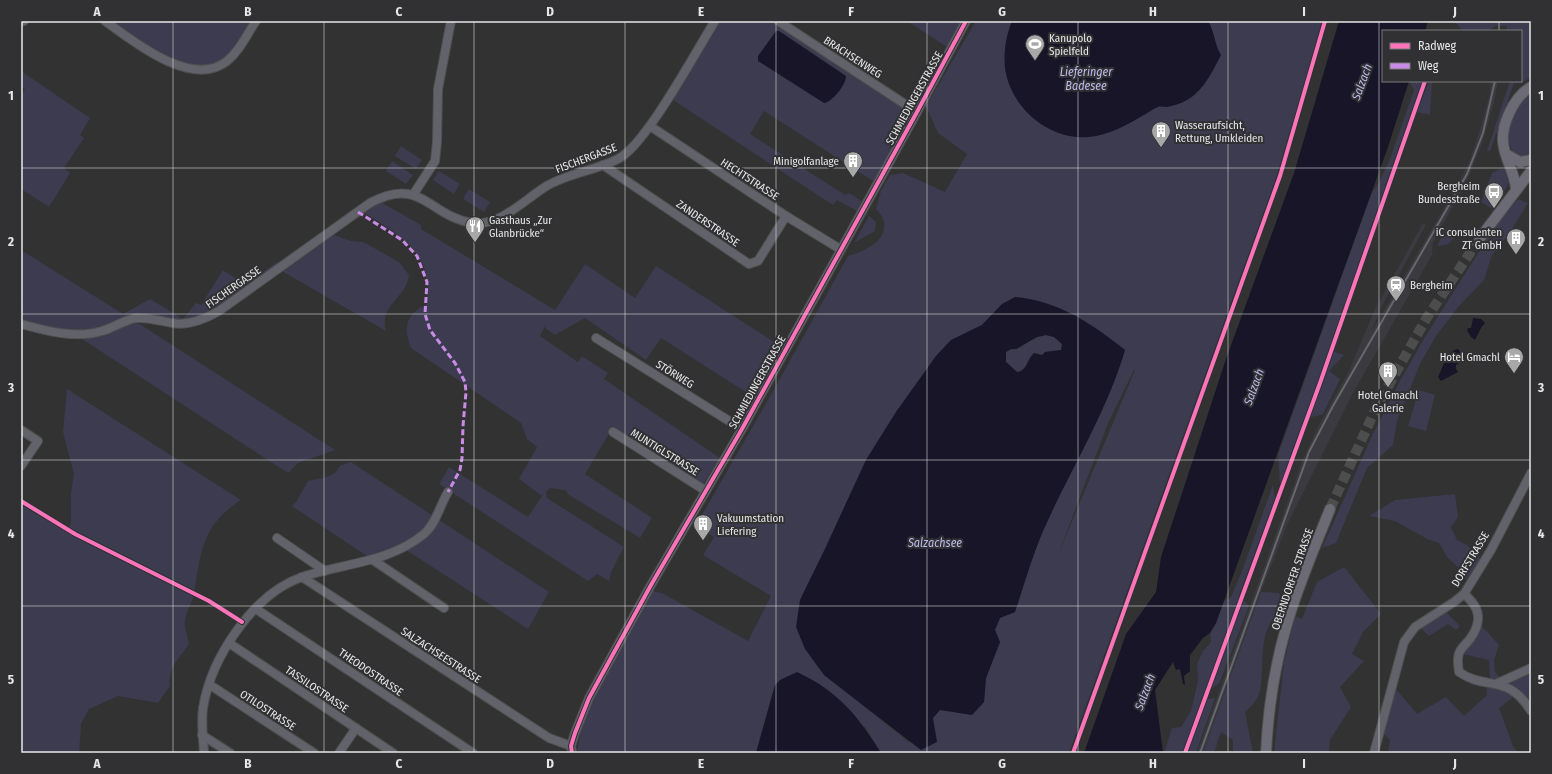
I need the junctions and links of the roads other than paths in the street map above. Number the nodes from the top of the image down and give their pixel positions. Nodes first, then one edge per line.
1 (24, 21) edge
2 (105, 21) edge
3 (256, 21) edge
4 (451, 21) edge
5 (715, 21) edge
6 (778, 21) edge
7 (966, 21) edge
8 (21, 22) edge
9 (1531, 86) edge
10 (917, 112) junction
11 (650, 126) junction
12 (1506, 154) junction
13 (1531, 160) edge
14 (603, 165) junction
15 (1531, 171) edge
16 (1516, 189) junction
17 (413, 195) junction
18 (786, 216) junction
19 (1480, 238) tunnel mouth
20 (840, 249) junction
21 (21, 324) edge
22 (596, 338) dead end
23 (742, 429) junction
24 (21, 430) edge
25 (613, 432) dead end
26 (21, 466) edge
27 (1531, 473) edge
28 (706, 490) junction
29 (448, 492) dead end
30 (1330, 509) tunnel mouth
31 (277, 538) dead end
32 (373, 560) junction
33 (325, 572) junction
34 (302, 577) junction
35 (1464, 594) junction
36 (444, 608) dead end
37 (256, 609) junction
38 (229, 643) junction
39 (1531, 668) edge
40 (1498, 683) junction
41 (210, 684) junction
42 (1531, 711) edge
43 (356, 728) junction
44 (202, 735) junction
45 (571, 750) edge
46 (204, 753) edge
47 (230, 753) edge
48 (314, 753) edge
49 (339, 753) edge
50 (393, 753) edge
51 (473, 753) edge
52 (1266, 753) edge
53 (1374, 753) edge

1 - 8 street
2 - 3 street
4 - 17 street
5 - 11 street, FISCHERGASSE
6 - 10 street, BRACHSENWEG
7 - 10 street, SCHMIEDINGERSTRASSE
9 - 12 main road
10 - 20 street, SCHMIEDINGERSTRASSE
11 - 14 street, FISCHERGASSE
11 - 18 street, HECHTSTRASSE
12 - 13 main road
12 - 16 main road
14 - 17 street, FISCHERGASSE
14 - 18 street, ZANDERSTRASSE
15 - 16 main road
16 - 19 main road
17 - 21 street, FISCHERGASSE
18 - 20 street, HECHTSTRASSE
20 - 23 street, SCHMIEDINGERSTRASSE
22 - 23 street, STÖRWEG
23 - 28 street, SCHMIEDINGERSTRASSE
24 - 26 street
25 - 28 street, MUNTIGLSTRASSE
27 - 35 street, DORFSTRASSE
28 - 45 street, SCHMIEDINGERSTRASSE
29 - 32 street
30 - 52 main road, OBERNDORFER STRASSE
31 - 33 street
32 - 33 street
32 - 36 street
33 - 34 street
34 - 37 street
34 - 45 street, SALZACHSEESTRASSE
35 - 40 street
35 - 53 street, DORFSTRASSE
37 - 38 street
37 - 51 street, THEODOSTRASSE
38 - 41 street
38 - 43 street, TASSILOSTRASSE
39 - 40 street
40 - 42 street
41 - 44 street
41 - 48 street, OTILOSTRASSE
43 - 49 street
43 - 50 street, TASSILOSTRASSE
44 - 46 street
44 - 47 street

